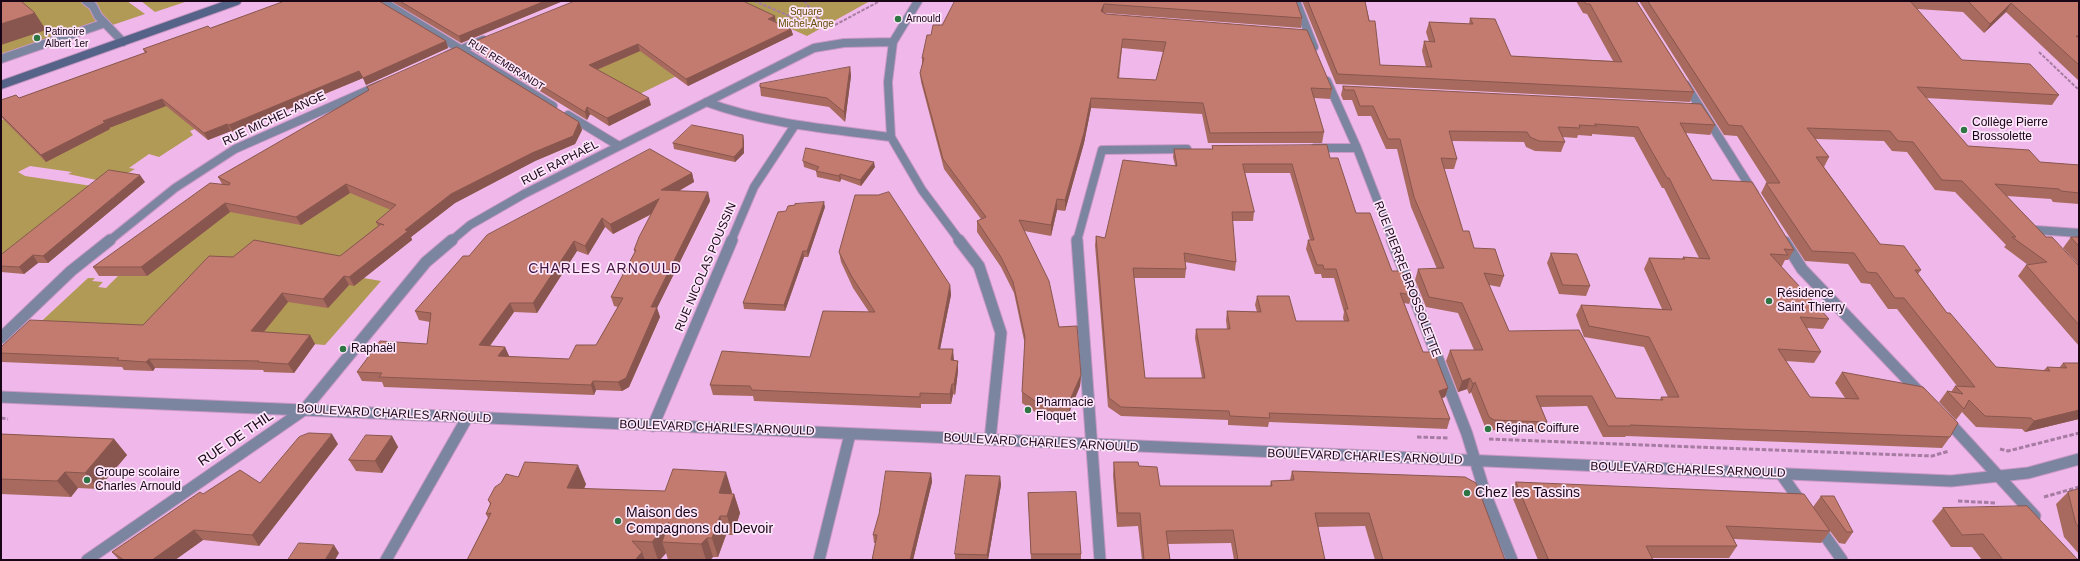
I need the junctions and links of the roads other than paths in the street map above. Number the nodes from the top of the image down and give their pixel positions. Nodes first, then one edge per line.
1 (86, 1) edge
2 (238, 1) edge
3 (382, 1) edge
4 (918, 1) edge
5 (1296, 1) edge
6 (105, 23) junction
7 (490, 37) edge
8 (123, 42) junction
9 (893, 42) junction
10 (461, 49) junction
11 (1317, 54) edge
12 (1, 59) edge
13 (439, 59) edge
14 (1322, 68) edge
15 (1679, 75) edge
16 (388, 81) edge
17 (1, 85) edge
18 (706, 102) junction
19 (795, 125) junction
20 (891, 137) junction
21 (619, 146) junction
22 (1309, 148) edge
23 (1357, 148) junction
24 (1197, 149) edge
25 (1760, 202) edge
26 (2079, 233) edge
27 (1781, 236) edge
28 (2047, 241) edge
29 (1, 338) edge
30 (1, 397) edge
31 (1928, 401) edge
32 (304, 410) junction
33 (1939, 412) edge
34 (467, 418) junction
35 (652, 426) junction
36 (850, 434) junction
37 (990, 440) junction
38 (1093, 445) junction
39 (2079, 459) edge
40 (1475, 462) junction
41 (1781, 474) junction
42 (1999, 476) junction
43 (2041, 523) edge
44 (87, 560) edge
45 (386, 560) edge
46 (820, 560) edge
47 (1100, 560) edge
48 (1512, 560) edge
49 (1842, 560) edge

1 - 6 street
2 - 8 main road
3 - 10 street, RUE REMBRANDT
4 - 9 street
5 - 11 street
6 - 8 street
6 - 12 street
7 - 10 street
8 - 17 main road
9 - 18 street, RUE RAPHAËL
9 - 20 street
10 - 13 street
10 - 21 street, RUE REMBRANDT
14 - 23 street, RUE PIERRE BROSSOLETTE
15 - 25 street
16 - 29 street, RUE MICHEL-ANGE
18 - 19 street
18 - 21 street, RUE RAPHAËL
19 - 20 street
19 - 35 street, RUE NICOLAS POUSSIN
20 - 37 street
21 - 32 street, RUE RAPHAËL
22 - 23 street
23 - 40 street, RUE PIERRE BROSSOLETTE
24 - 38 street, BOULEVARD CHARLES ARNOULD
26 - 28 street
27 - 31 street
30 - 32 street, BOULEVARD CHARLES ARNOULD
32 - 34 street, BOULEVARD CHARLES ARNOULD
32 - 44 street, RUE DE THIL
33 - 42 street
34 - 35 street, BOULEVARD CHARLES ARNOULD
34 - 45 street
35 - 36 street, BOULEVARD CHARLES ARNOULD
36 - 37 street, BOULEVARD CHARLES ARNOULD
36 - 46 street
37 - 38 street, BOULEVARD CHARLES ARNOULD
38 - 40 street, BOULEVARD CHARLES ARNOULD
38 - 47 street, BOULEVARD CHARLES ARNOULD
39 - 42 street, BOULEVARD CHARLES ARNOULD
40 - 41 street, BOULEVARD CHARLES ARNOULD
40 - 48 street, RUE PIERRE BROSSOLETTE
41 - 42 street, BOULEVARD CHARLES ARNOULD
41 - 49 street
42 - 43 street

